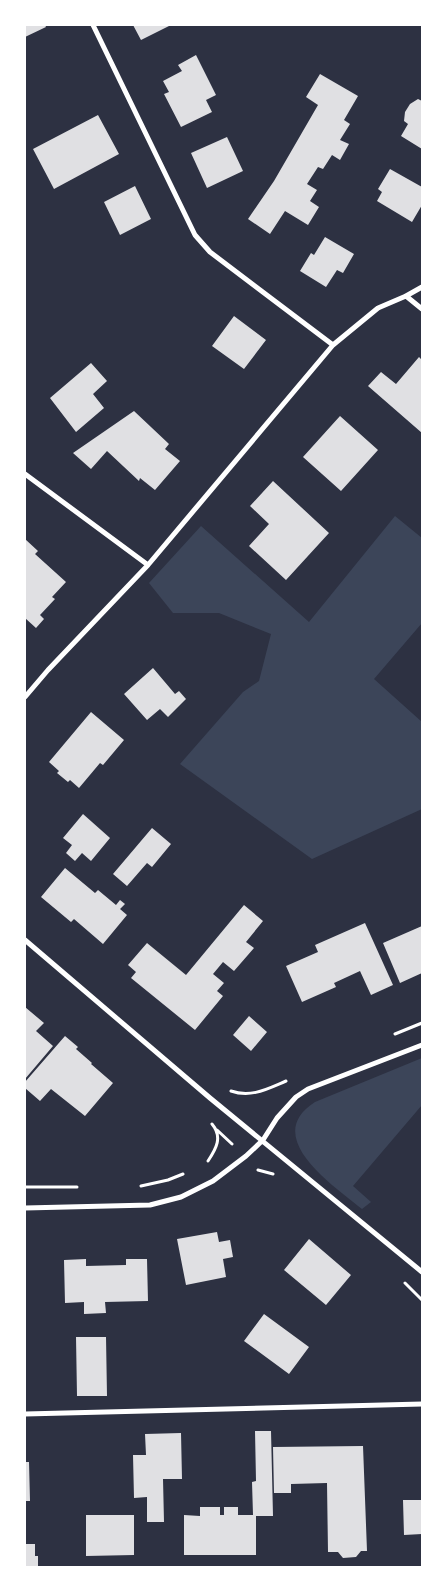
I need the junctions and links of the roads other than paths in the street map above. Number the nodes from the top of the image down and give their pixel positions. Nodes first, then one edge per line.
1 (93, 25) edge
2 (422, 287) edge
3 (406, 296) junction
4 (422, 309) edge
5 (333, 345) junction
6 (25, 474) edge
7 (148, 565) junction
8 (25, 697) edge
9 (25, 940) edge
10 (422, 1045) edge
11 (263, 1140) junction
12 (25, 1208) edge
13 (422, 1272) edge
14 (422, 1404) edge
15 (25, 1414) edge

1 - 5 street
2 - 3 street
3 - 4 street
3 - 5 street
5 - 7 street
6 - 7 street
7 - 8 street
9 - 11 street
10 - 11 street
11 - 12 street
11 - 13 street
14 - 15 street

